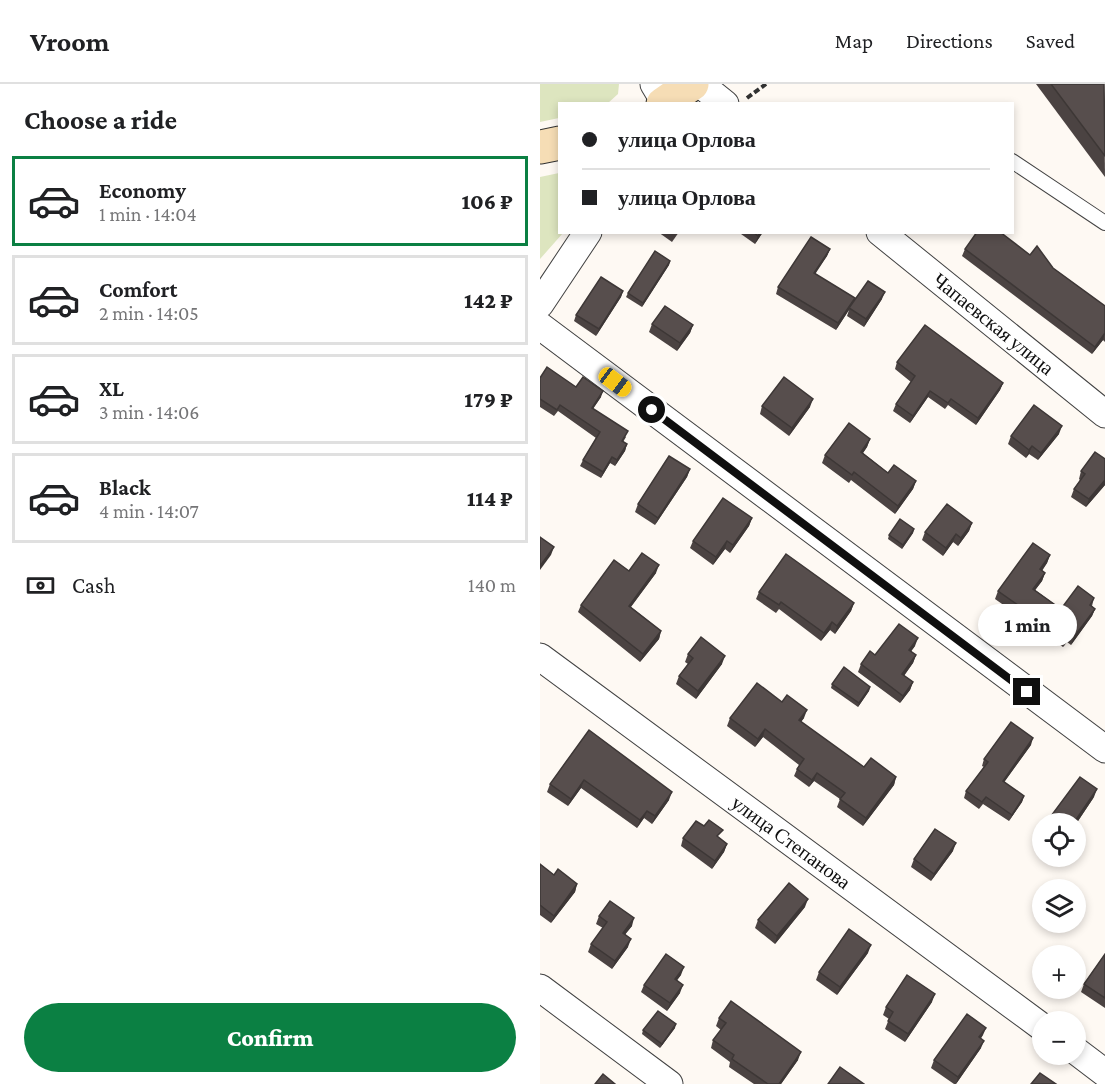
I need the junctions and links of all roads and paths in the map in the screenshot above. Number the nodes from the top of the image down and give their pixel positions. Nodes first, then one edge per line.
1 (700, 84) edge
2 (765, 84) edge
3 (722, 102) edge
4 (742, 102) edge
5 (558, 143) edge
6 (540, 147) edge
7 (1014, 162) edge
8 (1105, 224) edge
9 (587, 234) edge
10 (882, 234) edge
11 (540, 304) edge
12 (540, 326) edge
13 (1105, 414) edge
14 (540, 657) edge
15 (1105, 749) edge
16 (540, 988) edge
17 (1032, 1020) edge
18 (1086, 1059) edge
19 (1105, 1073) edge
20 (669, 1084) edge

1 - 3 street
2 - 4 path
5 - 6 main road
7 - 8 lane
9 - 11 street
10 - 13 street, Чапаевская улица
12 - 15 street
14 - 17 street, улица Степанова
16 - 20 street
18 - 19 street

